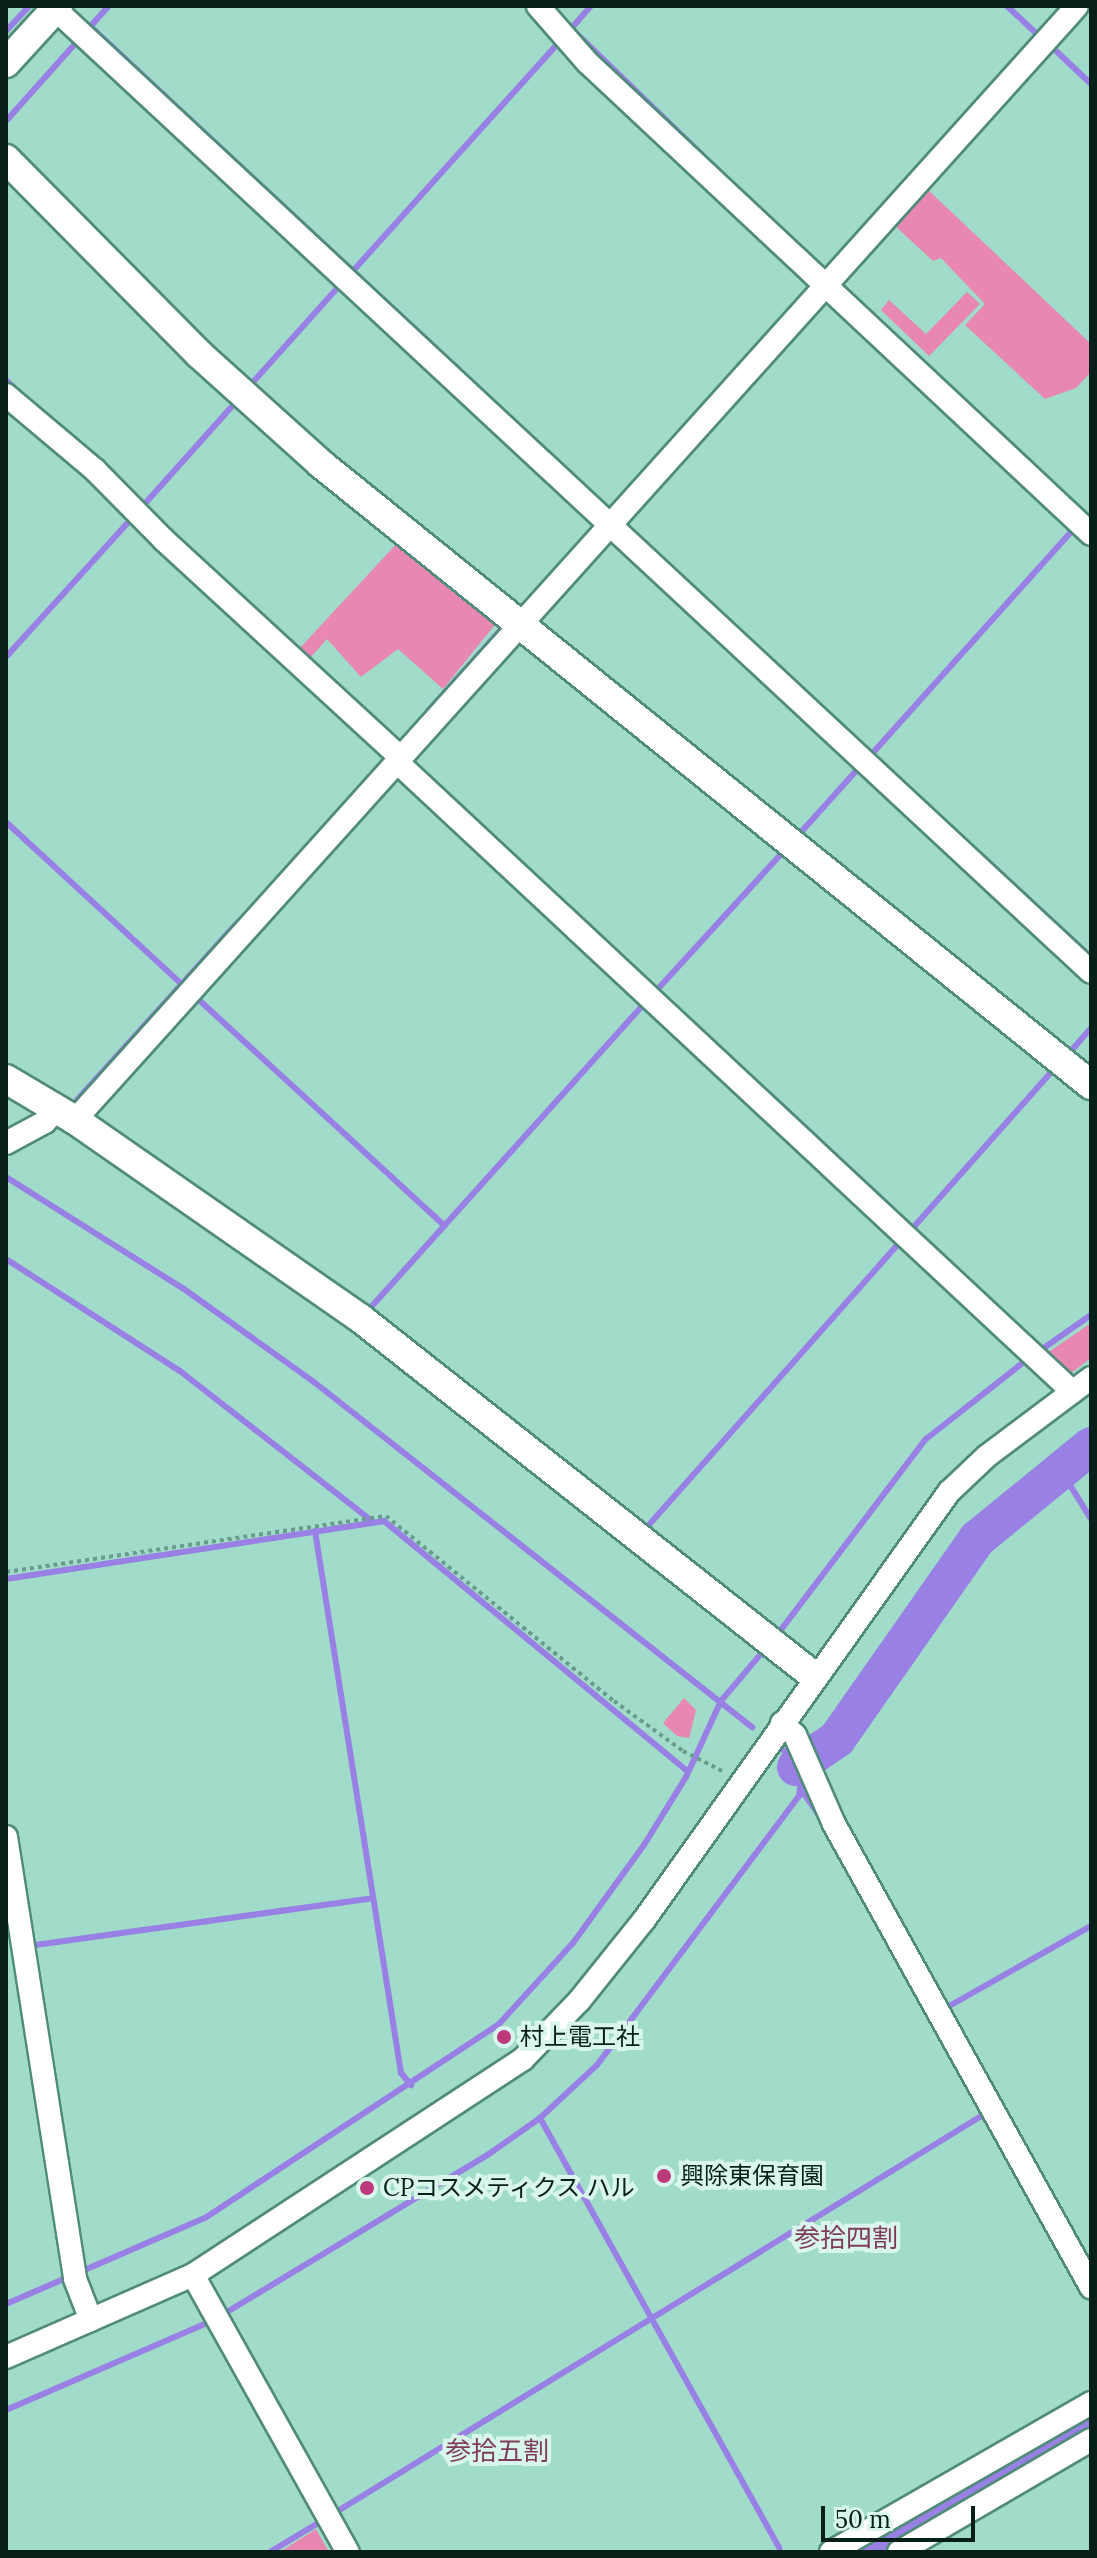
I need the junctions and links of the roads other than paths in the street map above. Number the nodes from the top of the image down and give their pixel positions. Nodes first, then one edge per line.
1 (538, 6) edge
2 (1077, 6) edge
3 (57, 8) edge
4 (6, 63) edge
5 (6, 159) edge
6 (827, 285) junction
7 (6, 395) edge
8 (611, 524) junction
9 (1091, 534) edge
10 (520, 625) junction
11 (398, 759) junction
12 (1091, 972) edge
13 (6, 1079) edge
14 (1091, 1085) edge
15 (65, 1114) junction
16 (6, 1143) edge
17 (1082, 1385) edge
18 (814, 1676) junction
19 (782, 1723) junction
20 (6, 1837) edge
21 (193, 2275) junction
22 (1091, 2287) edge
23 (91, 2320) junction
24 (6, 2357) edge
25 (1091, 2403) edge
26 (1091, 2440) edge
27 (903, 2541) edge
28 (348, 2552) edge
29 (831, 2552) edge

1 - 6 street
2 - 6 street
3 - 4 street
3 - 8 street
5 - 10 street
6 - 8 street
6 - 9 street
7 - 11 street
8 - 10 street
8 - 12 street
10 - 11 street
10 - 14 street
11 - 15 street
11 - 17 street
13 - 15 street
15 - 16 street
15 - 18 street
17 - 18 street
18 - 19 street
19 - 21 street
19 - 22 street
20 - 23 street
21 - 23 street
21 - 28 street
23 - 24 street
25 - 27 street
26 - 27 street
27 - 29 street

